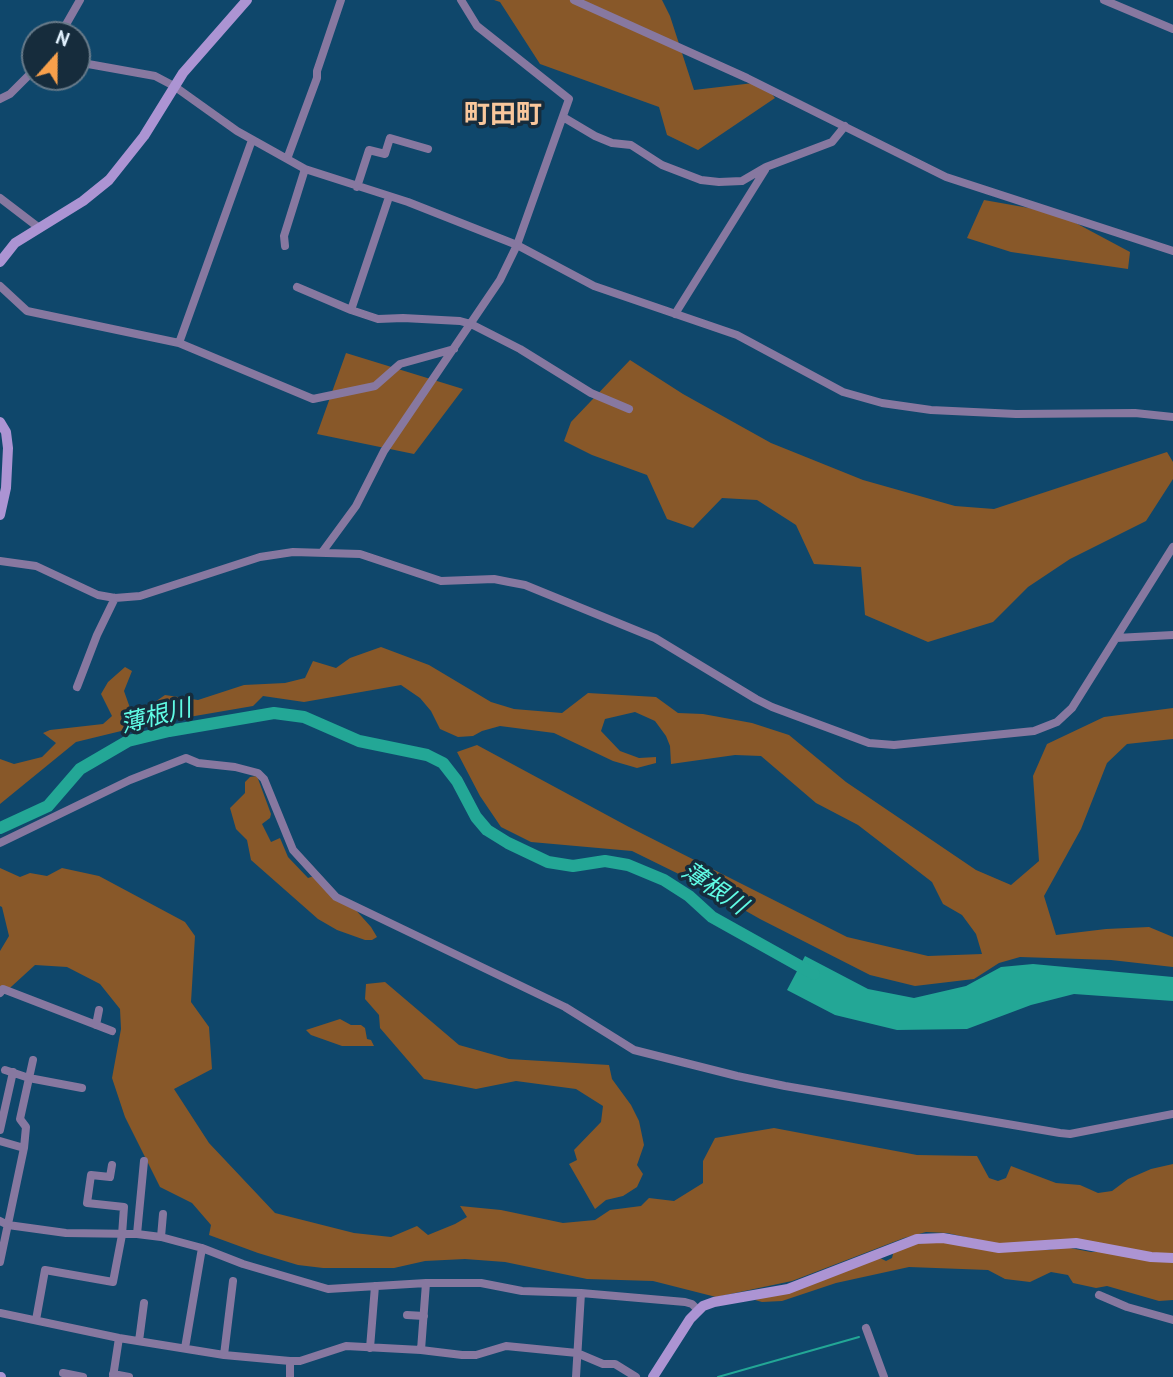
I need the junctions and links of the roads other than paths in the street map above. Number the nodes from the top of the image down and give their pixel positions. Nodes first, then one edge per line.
1 (80, 0) edge
2 (247, 0) edge
3 (341, 0) edge
4 (461, 0) edge
5 (574, 0) edge
6 (1104, 0) edge
7 (68, 21) edge
8 (1173, 29) edge
9 (91, 65) edge
10 (21, 82) edge
11 (174, 86) junction
12 (0, 99) edge
13 (563, 117) junction
14 (845, 126) junction
15 (252, 140) junction
16 (428, 149) dead end
17 (287, 159) junction
18 (766, 167) junction
19 (305, 169) junction
20 (357, 187) junction
21 (389, 197) junction
22 (0, 198) edge
23 (38, 227) junction
24 (517, 245) junction
25 (285, 246) dead end
26 (1173, 251) edge
27 (0, 262) edge
28 (0, 286) edge
29 (297, 288) dead end
30 (351, 310) junction
31 (675, 314) junction
32 (471, 324) junction
33 (179, 343) junction
34 (454, 349) junction
35 (629, 409) dead end
36 (1173, 417) edge
37 (0, 422) edge
38 (0, 515) edge
39 (1173, 547) edge
40 (323, 551) junction
41 (0, 561) edge
42 (115, 598) junction
43 (1173, 635) edge
44 (1115, 638) junction
45 (77, 687) dead end
46 (0, 843) edge
47 (0, 993) edge
48 (99, 1010) dead end
49 (96, 1025) junction
50 (112, 1031) dead end
51 (33, 1060) dead end
52 (29, 1078) junction
53 (82, 1088) dead end
54 (1173, 1114) edge
55 (0, 1130) edge
56 (0, 1141) edge
57 (24, 1148) junction
58 (144, 1161) dead end
59 (112, 1165) dead end
60 (163, 1214) dead end
61 (4, 1223) edge
62 (137, 1234) junction
63 (122, 1235) junction
64 (161, 1237) junction
65 (202, 1248) junction
66 (1173, 1258) edge
67 (0, 1262) edge
68 (233, 1281) dead end
69 (426, 1283) junction
70 (375, 1286) junction
71 (581, 1293) junction
72 (1099, 1295) dead end
73 (144, 1303) dead end
74 (698, 1310) junction
75 (0, 1313) edge
76 (407, 1315) dead end
77 (424, 1316) junction
78 (36, 1320) junction
79 (1173, 1320) edge
80 (866, 1328) dead end
81 (119, 1338) junction
82 (139, 1341) junction
83 (470, 1343) dead end
84 (185, 1348) junction
85 (370, 1348) junction
86 (421, 1350) junction
87 (577, 1353) junction
88 (224, 1355) junction
89 (471, 1355) junction
90 (290, 1362) junction
91 (63, 1373) dead end
92 (113, 1375) edge
93 (83, 1377) edge
94 (129, 1377) edge
95 (290, 1377) edge
96 (576, 1377) edge
97 (636, 1377) edge
98 (653, 1377) edge
99 (884, 1377) edge

1 - 7 street
2 - 11 main road
3 - 17 street
4 - 13 street
5 - 14 street
6 - 8 street
9 - 11 street
10 - 12 street
11 - 15 street
11 - 23 main road
13 - 18 street
13 - 24 street
14 - 18 street
14 - 26 street
15 - 17 street
15 - 33 street
16 - 20 street
17 - 19 street
18 - 31 street
19 - 20 street
19 - 25 street
20 - 21 street
21 - 24 street
21 - 30 street
22 - 23 street
23 - 27 main road
24 - 31 street
24 - 32 street
28 - 33 street
29 - 30 street
30 - 32 street
31 - 36 street
32 - 34 street
32 - 35 street
33 - 34 street
34 - 40 street
37 - 38 main road
39 - 44 street
40 - 42 street
40 - 44 street
41 - 42 street
42 - 45 street
43 - 44 street
46 - 54 street
47 - 49 street
48 - 49 street
49 - 50 street
51 - 52 street
52 - 53 street
52 - 55 street
52 - 57 street
56 - 57 street
57 - 61 street
58 - 62 street
59 - 63 street
60 - 64 street
61 - 63 street
61 - 67 street
62 - 63 street
62 - 64 street
63 - 78 street
64 - 65 street
65 - 70 street
65 - 84 street
66 - 74 main road
68 - 88 street
69 - 70 street
69 - 71 street
69 - 77 street
70 - 85 street
71 - 74 street
71 - 87 street
72 - 79 street
73 - 82 street
74 - 98 main road
75 - 78 street
76 - 77 street
77 - 86 street
78 - 81 street
80 - 99 street
81 - 82 street
81 - 92 street
82 - 84 street
83 - 89 street
84 - 88 street
85 - 86 street
85 - 90 street
86 - 89 street
87 - 89 street
87 - 96 street
87 - 97 street
88 - 90 street
90 - 95 street
91 - 93 street
92 - 94 street

